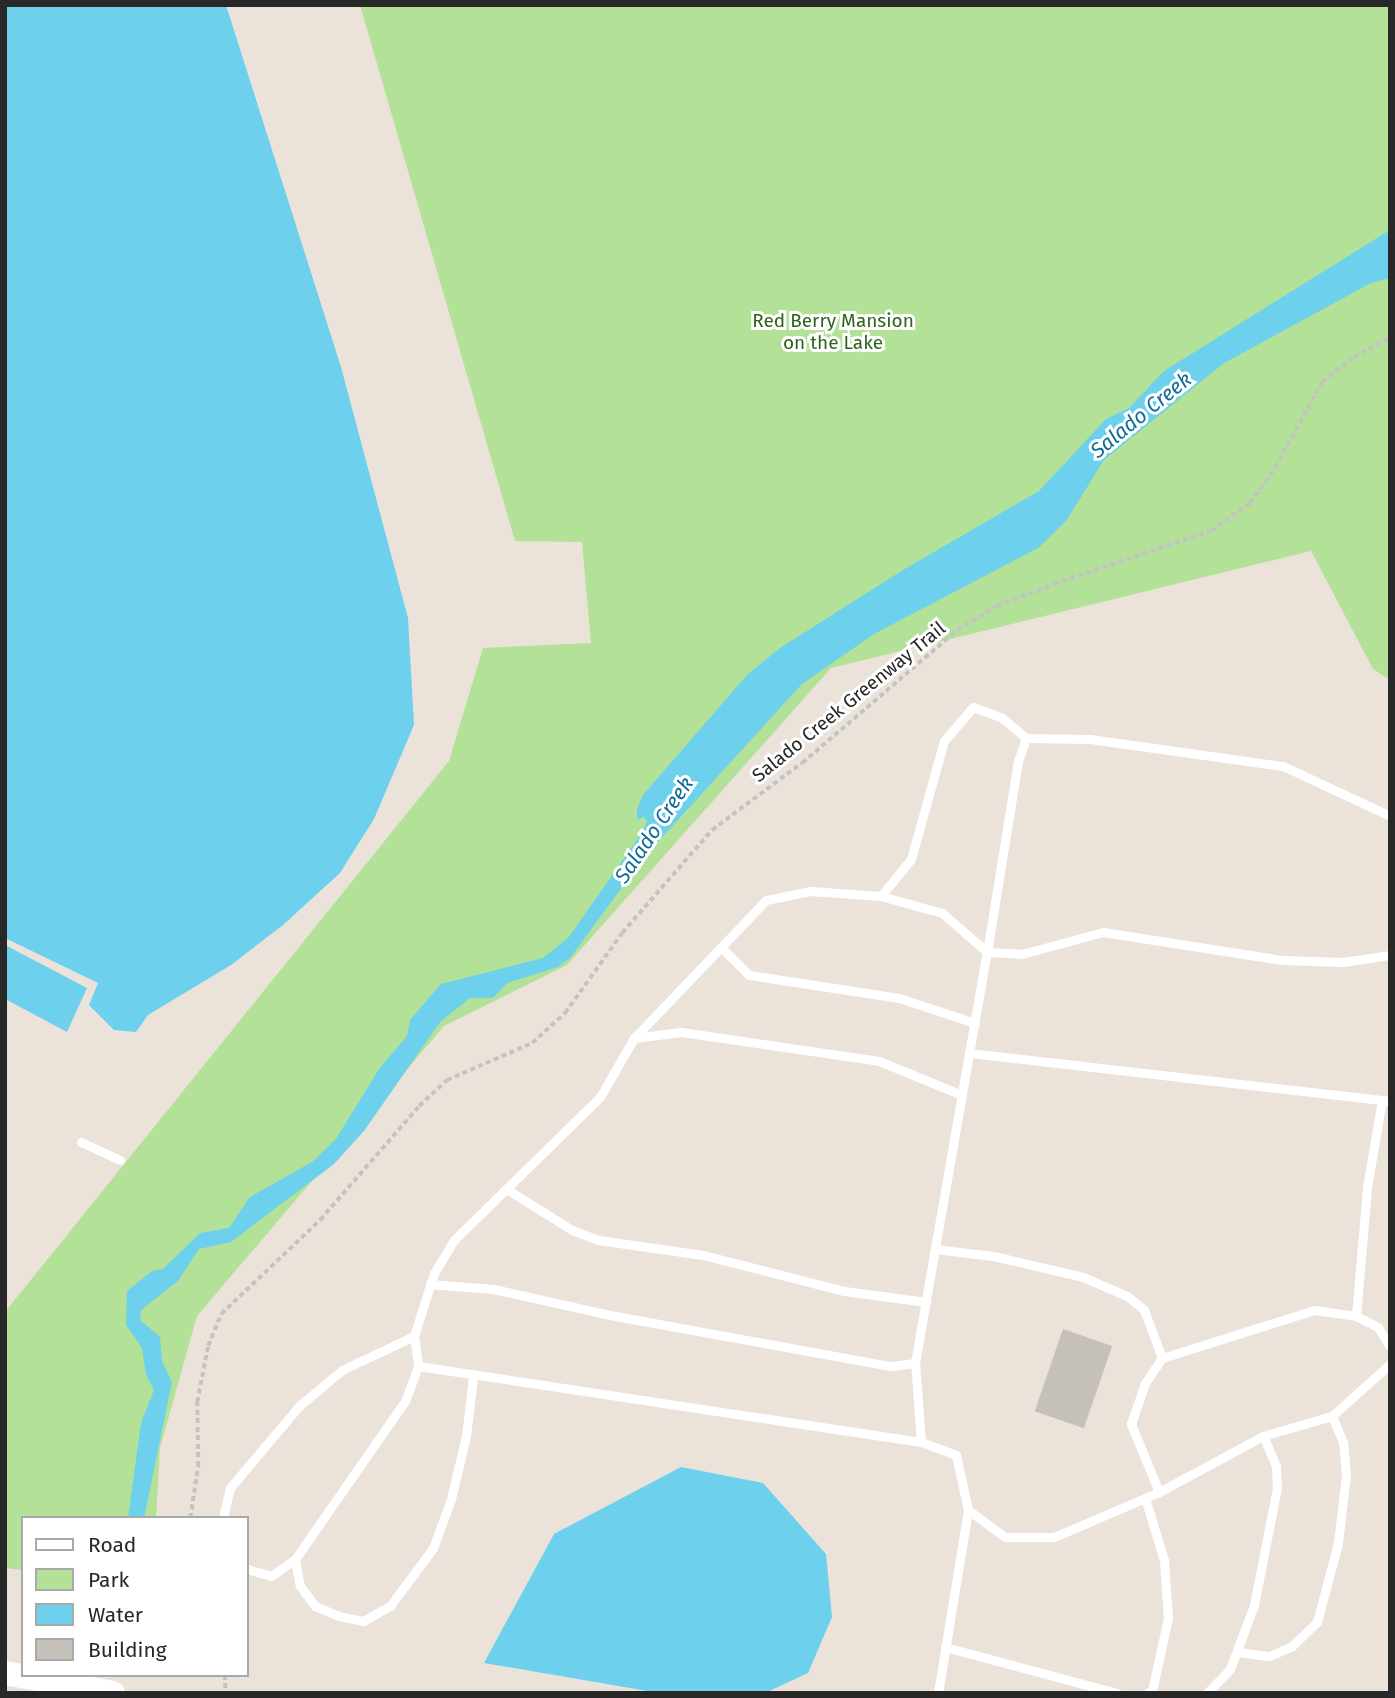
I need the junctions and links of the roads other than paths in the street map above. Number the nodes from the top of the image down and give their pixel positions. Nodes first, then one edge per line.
1 (1026, 737) junction
2 (1390, 816) edge
3 (881, 896) junction
4 (720, 947) junction
5 (987, 952) junction
6 (1390, 955) edge
7 (975, 1023) junction
8 (634, 1038) junction
9 (969, 1053) junction
10 (962, 1095) junction
11 (1386, 1101) edge
12 (81, 1142) dead end
13 (120, 1160) dead end
14 (508, 1190) junction
15 (935, 1249) junction
16 (430, 1284) junction
17 (926, 1302) junction
18 (1356, 1316) junction
19 (414, 1336) junction
20 (1390, 1347) edge
21 (1162, 1358) junction
22 (915, 1363) junction
23 (1390, 1364) edge
24 (418, 1366) junction
25 (473, 1377) junction
26 (1332, 1416) junction
27 (1264, 1436) junction
28 (921, 1442) junction
29 (1159, 1492) junction
30 (1145, 1498) junction
31 (968, 1510) junction
32 (223, 1516) edge
33 (295, 1559) junction
34 (248, 1569) edge
35 (946, 1647) junction
36 (1239, 1652) junction
37 (27, 1677) edge
38 (113, 1693) edge
39 (938, 1693) edge
40 (1117, 1693) edge
41 (1147, 1693) edge
42 (1207, 1693) edge

1 - 2 lane
1 - 3 lane
1 - 5 lane
3 - 4 lane
3 - 5 lane
4 - 7 lane
4 - 8 lane
5 - 6 lane
5 - 7 lane
7 - 9 lane
8 - 10 lane
8 - 14 lane
9 - 10 lane
9 - 11 lane
10 - 15 lane
11 - 18 lane
12 - 13 lane
14 - 16 lane
14 - 17 lane
15 - 17 lane
15 - 21 lane
16 - 19 lane
16 - 22 lane
17 - 22 lane
18 - 20 lane
18 - 21 lane
19 - 24 lane
19 - 32 lane
21 - 29 lane
22 - 28 lane
23 - 26 lane
24 - 25 lane
24 - 33 lane
25 - 28 lane
25 - 33 lane
26 - 27 lane
26 - 36 lane
27 - 29 lane
27 - 36 lane
28 - 31 lane
29 - 30 lane
30 - 31 lane
30 - 41 lane
31 - 35 lane
33 - 34 lane
35 - 39 lane
35 - 40 lane
36 - 42 lane
37 - 38 main road

